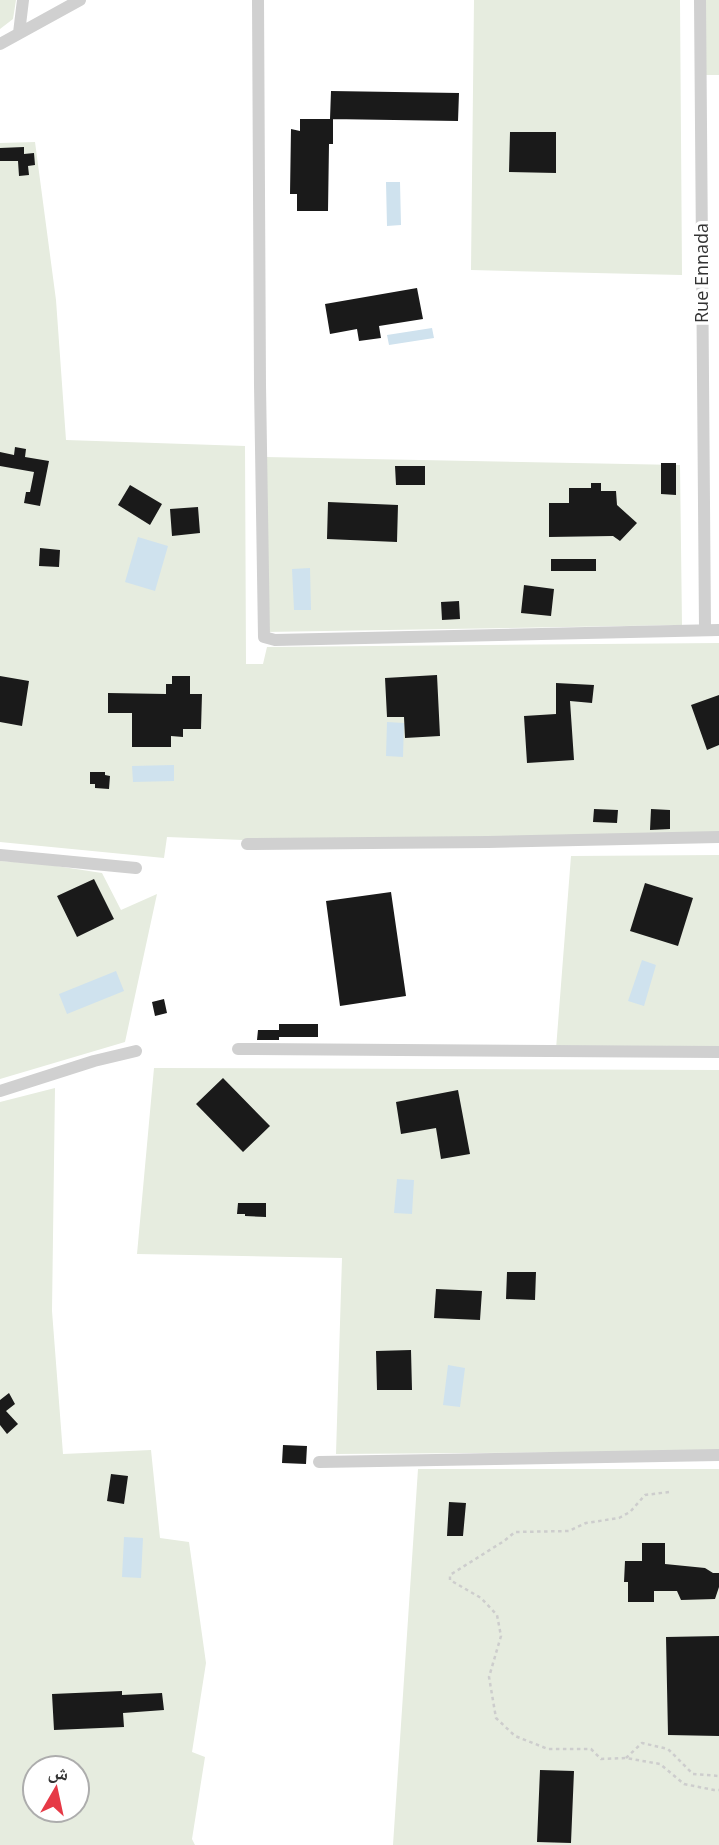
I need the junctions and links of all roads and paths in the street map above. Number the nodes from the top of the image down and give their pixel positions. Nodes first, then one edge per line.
1 (23, 0) edge
2 (80, 0) edge
3 (258, 0) edge
4 (700, 0) edge
5 (19, 33) junction
6 (0, 44) edge
7 (705, 630) junction
8 (719, 630) edge
9 (719, 838) edge
10 (247, 844) dead end
11 (0, 855) edge
12 (136, 868) dead end
13 (238, 1049) dead end
14 (136, 1051) dead end
15 (719, 1052) edge
16 (0, 1091) edge
17 (719, 1455) edge
18 (319, 1462) dead end
19 (669, 1492) dead end
20 (626, 1758) junction
21 (719, 1776) edge
22 (719, 1790) edge

1 - 5 street
2 - 5 street
3 - 7 street
4 - 7 street, Rue Ennada
5 - 6 street
7 - 8 street
9 - 10 street
11 - 12 street
13 - 15 street
14 - 16 street
17 - 18 street
19 - 20 path
20 - 21 path
20 - 22 path

